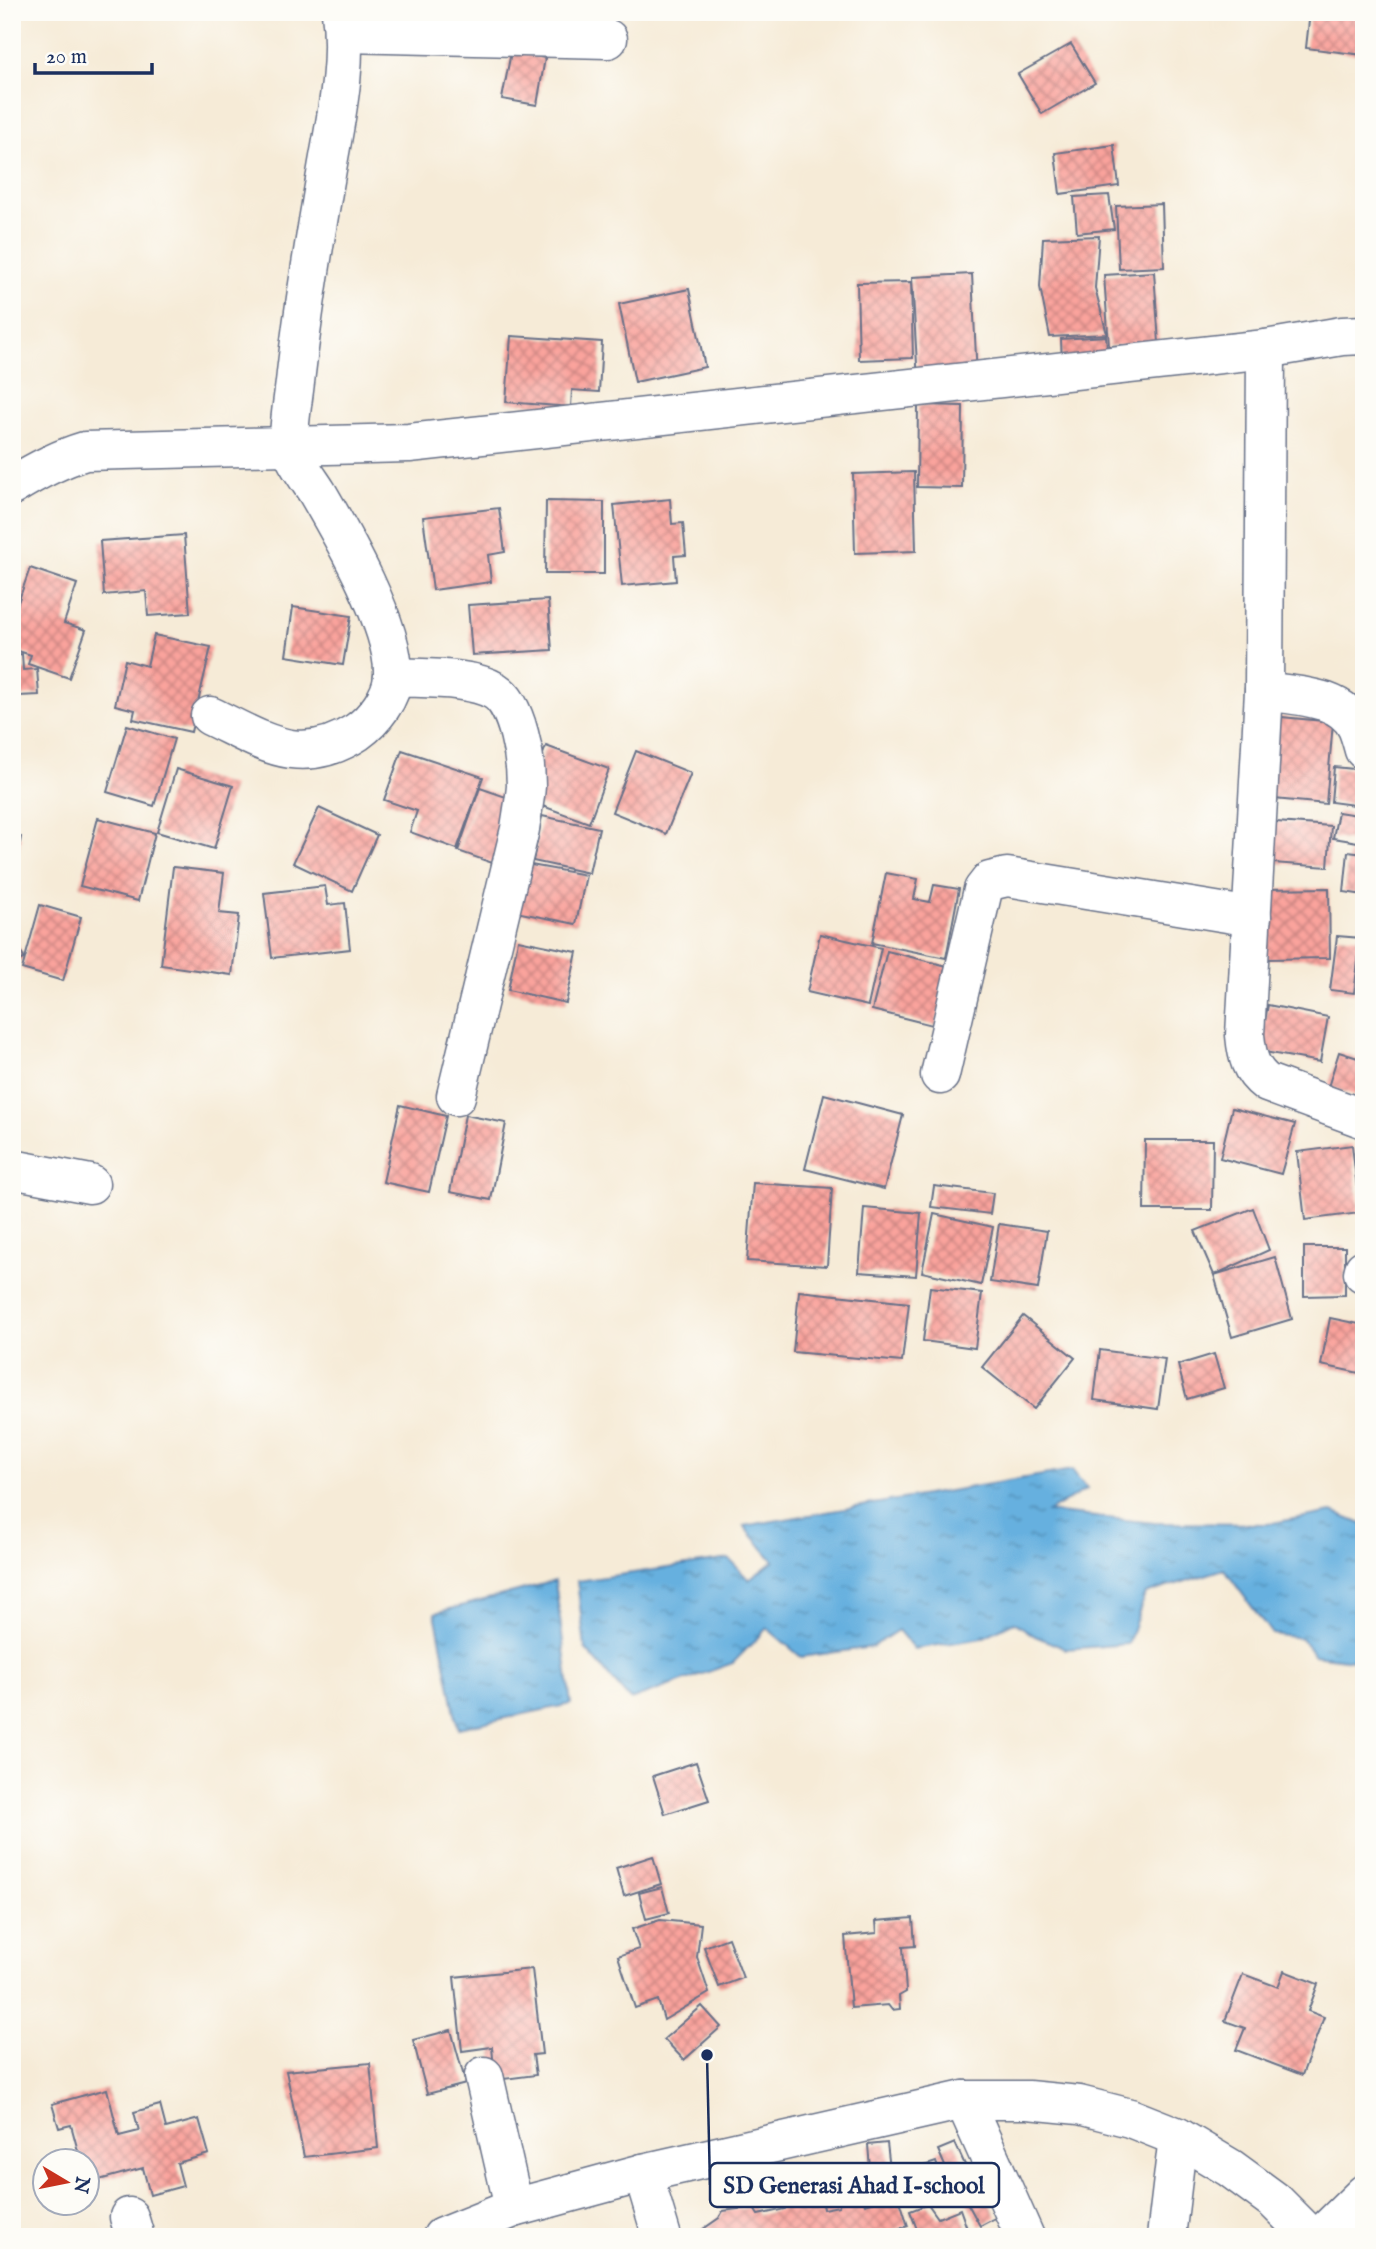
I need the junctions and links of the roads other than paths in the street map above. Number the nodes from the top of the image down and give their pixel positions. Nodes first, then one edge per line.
1 (339, 18) edge
2 (608, 39) dead end
3 (1364, 335) edge
4 (1266, 349) junction
5 (289, 445) junction
6 (12, 486) edge
7 (393, 677) junction
8 (1264, 691) junction
9 (210, 716) dead end
10 (1364, 750) edge
11 (1252, 917) junction
12 (940, 1075) dead end
13 (456, 1096) dead end
14 (1364, 1119) edge
15 (12, 1169) edge
16 (90, 1184) dead end
17 (484, 2076) dead end
18 (964, 2100) junction
19 (1178, 2137) junction
20 (643, 2173) junction
21 (1364, 2194) edge
22 (514, 2208) junction
23 (442, 2237) edge
24 (662, 2237) edge
25 (1026, 2237) edge
26 (1166, 2237) edge
27 (1311, 2237) edge
28 (1320, 2237) edge

1 - 2 street
1 - 5 street
3 - 4 street
4 - 5 street
4 - 8 street
5 - 6 street
5 - 7 street
7 - 9 street
7 - 13 street
8 - 10 street
8 - 11 street
11 - 12 street
11 - 14 street
15 - 16 street
17 - 22 street
18 - 19 street
18 - 20 street
18 - 25 street
19 - 26 street
19 - 27 street
20 - 22 street
20 - 24 street
21 - 28 street
22 - 23 street

